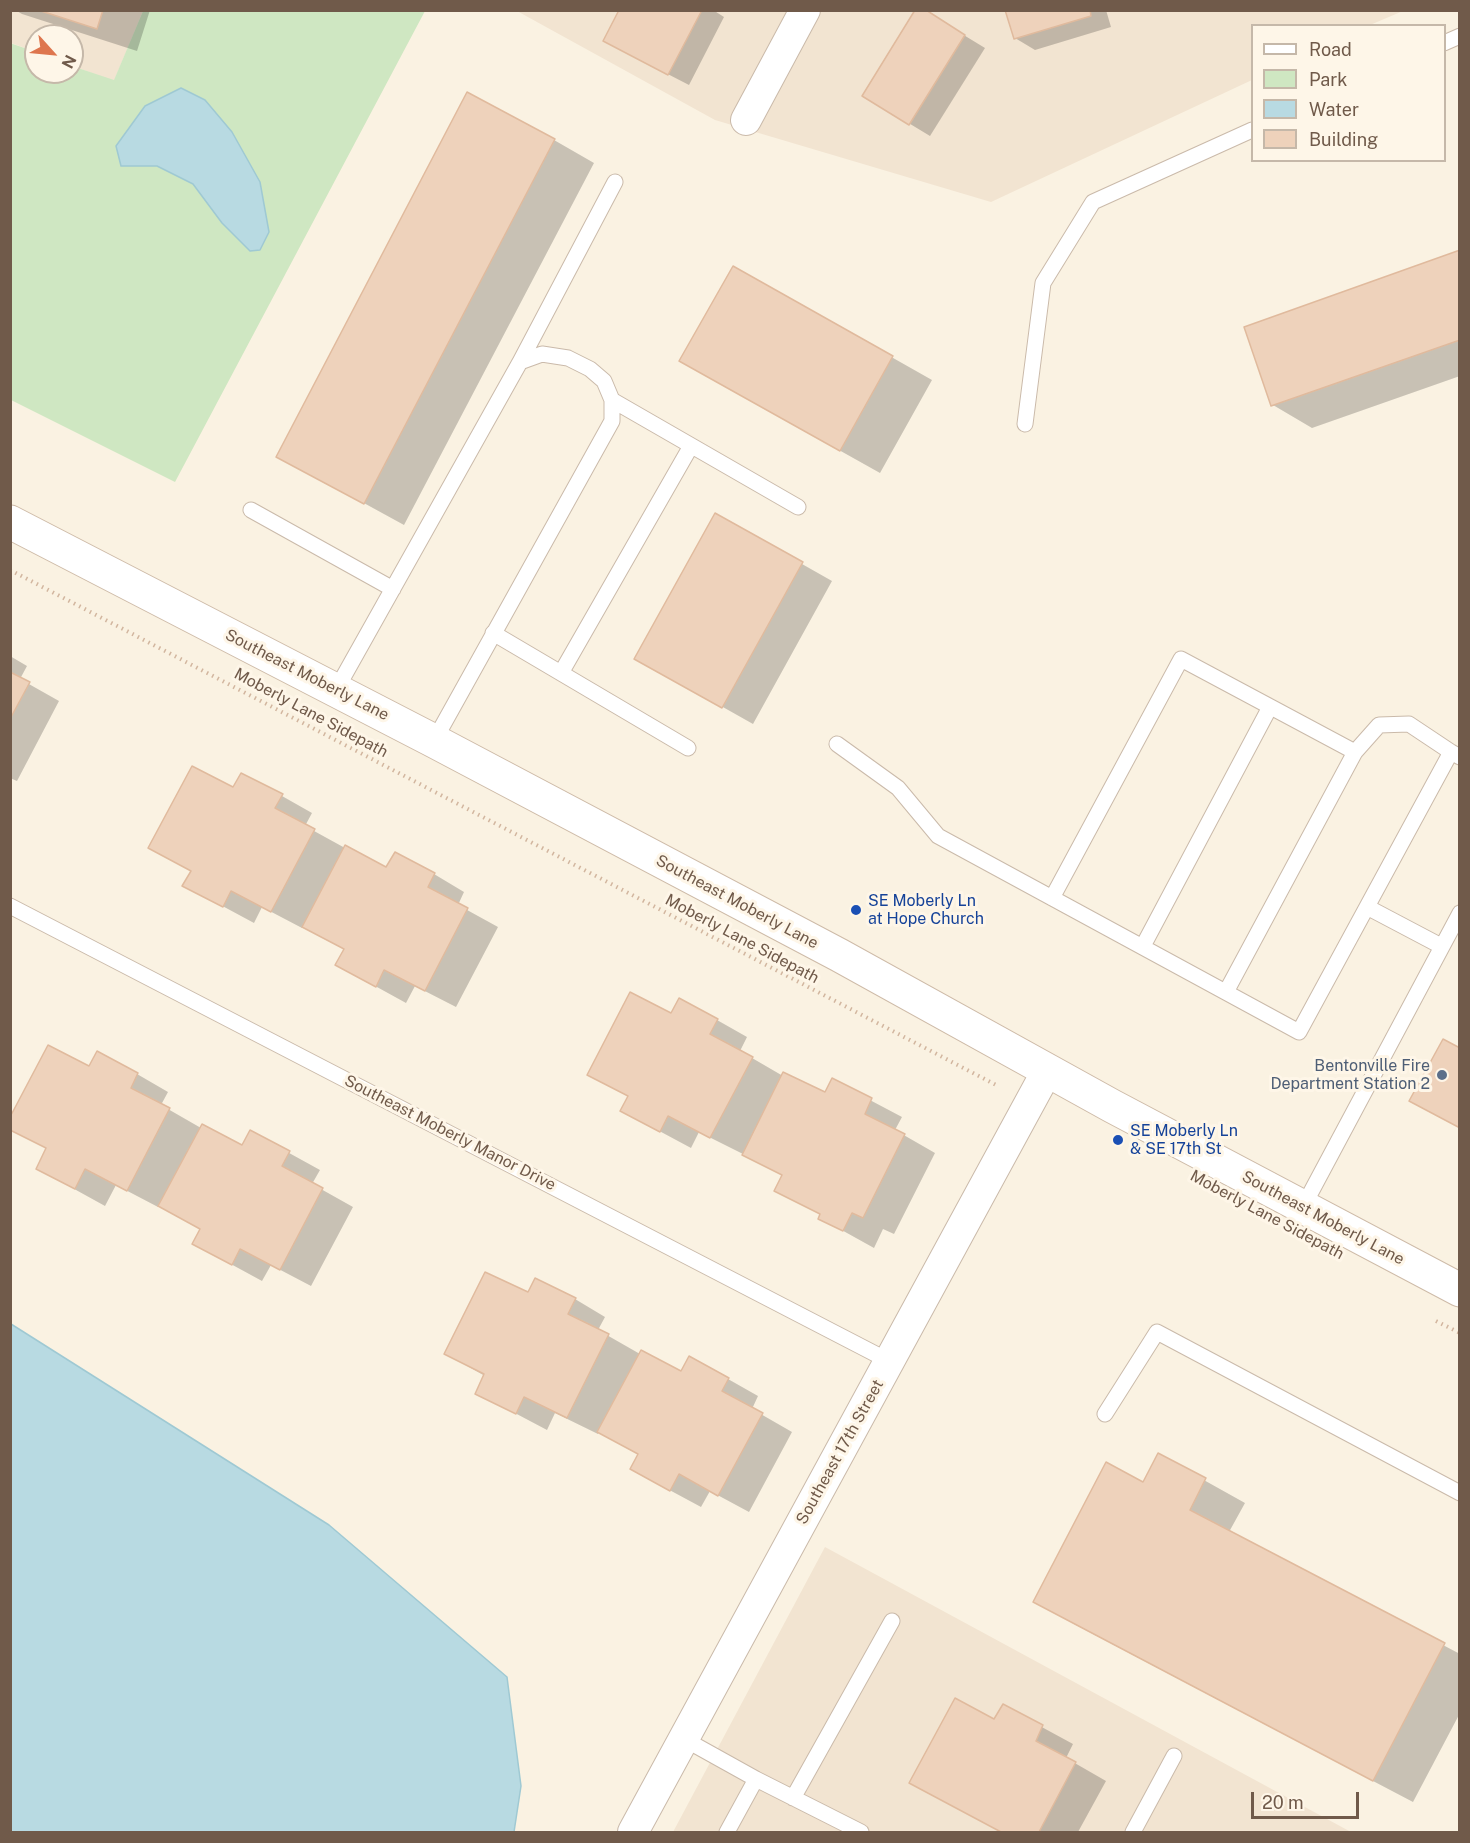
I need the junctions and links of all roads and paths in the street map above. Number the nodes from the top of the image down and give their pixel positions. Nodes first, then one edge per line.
1 (805, 10) edge
2 (1460, 36) edge
3 (1446, 42) edge
4 (746, 120) dead end
5 (1251, 130) edge
6 (615, 182) dead end
7 (520, 362) junction
8 (612, 400) junction
9 (1025, 424) dead end
10 (692, 446) junction
11 (798, 507) dead end
12 (251, 510) dead end
13 (10, 522) edge
14 (10, 570) edge
15 (393, 589) junction
16 (493, 633) junction
17 (561, 673) junction
18 (336, 690) junction
19 (1270, 707) junction
20 (434, 741) junction
21 (837, 744) dead end
22 (688, 748) dead end
23 (1355, 752) junction
24 (1455, 755) edge
25 (1052, 898) junction
26 (10, 906) edge
27 (1367, 907) junction
28 (1460, 913) edge
29 (1143, 946) junction
30 (1441, 946) junction
31 (1226, 992) junction
32 (1047, 1071) junction
33 (1030, 1101) junction
34 (1303, 1207) junction
35 (1460, 1290) edge
36 (1429, 1316) dead end
37 (1460, 1333) edge
38 (889, 1360) junction
39 (1105, 1414) dead end
40 (1460, 1493) edge
41 (892, 1621) dead end
42 (684, 1738) junction
43 (1174, 1756) dead end
44 (756, 1779) junction
45 (793, 1798) junction
46 (633, 1833) edge
47 (727, 1833) edge
48 (861, 1833) edge
49 (1132, 1833) edge

1 - 4 street
2 - 3 lane
5 - 9 lane
6 - 7 lane
7 - 8 lane
7 - 15 lane
8 - 10 lane
8 - 16 lane
10 - 11 lane
10 - 17 lane
12 - 15 lane
13 - 18 street, Southeast Moberly Lane
14 - 33 path, Moberly Lane Sidepath
15 - 18 lane
16 - 17 lane
16 - 20 lane
17 - 22 lane
18 - 20 street, Southeast Moberly Lane
19 - 23 lane
19 - 25 lane
19 - 29 lane
20 - 32 street, Southeast Moberly Lane
21 - 25 lane
23 - 24 lane
23 - 31 lane
24 - 27 lane
25 - 29 lane
26 - 38 lane, Southeast Moberly Manor Drive
27 - 30 lane
27 - 31 lane
28 - 30 lane
29 - 31 lane
30 - 34 lane
32 - 33 street, Southeast 17th Street
32 - 34 street, Southeast Moberly Lane
33 - 38 street, Southeast 17th Street
34 - 35 street, Southeast Moberly Lane
36 - 37 path
38 - 42 street, Southeast 17th Street
39 - 40 lane
41 - 45 lane
42 - 44 lane
42 - 46 street, Southeast 17th Street
43 - 49 lane
44 - 45 lane
44 - 47 lane
45 - 48 lane

